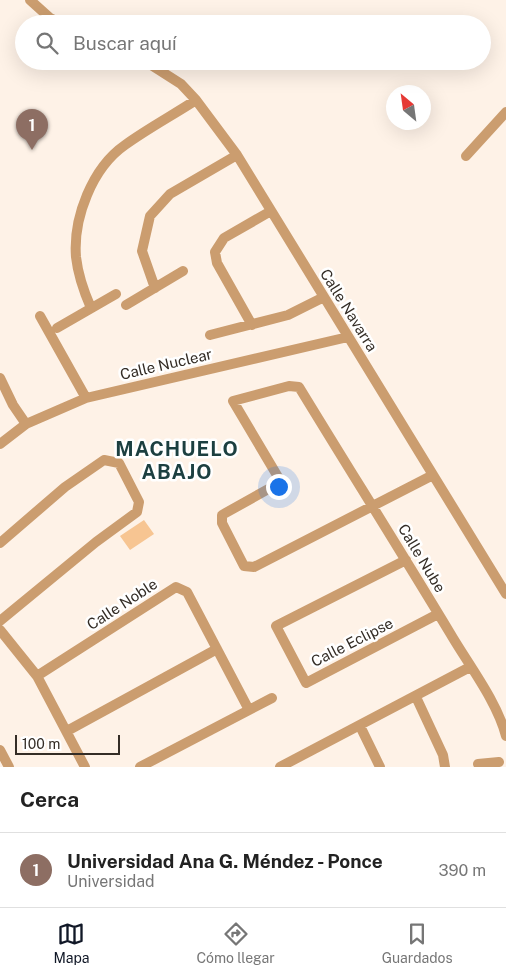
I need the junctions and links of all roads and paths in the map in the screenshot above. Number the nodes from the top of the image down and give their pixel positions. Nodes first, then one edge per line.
1 (30, 0) edge
2 (47, 15) edge
3 (159, 70) edge
4 (196, 100) junction
5 (506, 112) edge
6 (237, 155) junction
7 (466, 156) dead end
8 (271, 211) junction
9 (183, 271) dead end
10 (155, 288) junction
11 (116, 294) dead end
12 (324, 297) junction
13 (126, 304) dead end
14 (91, 308) junction
15 (40, 316) dead end
16 (252, 326) junction
17 (56, 328) dead end
18 (210, 335) dead end
19 (348, 337) junction
20 (0, 378) edge
21 (86, 398) junction
22 (26, 424) junction
23 (0, 444) edge
24 (433, 475) junction
25 (372, 506) junction
26 (0, 543) edge
27 (406, 560) junction
28 (506, 594) edge
29 (438, 614) junction
30 (0, 621) edge
31 (0, 630) edge
32 (217, 649) junction
33 (470, 667) junction
34 (37, 676) junction
35 (416, 697) junction
36 (272, 698) dead end
37 (249, 710) junction
38 (360, 726) junction
39 (67, 731) junction
40 (506, 736) edge
41 (0, 750) edge
42 (500, 763) edge
43 (478, 764) dead end
44 (9, 767) edge
45 (85, 767) edge
46 (140, 767) edge
47 (280, 767) edge
48 (380, 767) edge
49 (445, 767) edge

1 - 2 street
3 - 4 street, Calle Navarra
4 - 6 street, Calle Navarra
4 - 14 street
5 - 7 street
6 - 8 street, Calle Navarra
6 - 10 street
8 - 12 street, Calle Navarra
8 - 16 street
9 - 10 street
10 - 13 street
11 - 14 street
12 - 16 street
12 - 19 street, Calle Navarra
14 - 17 street
15 - 21 street
16 - 18 street
19 - 21 street, Calle Nuclear
19 - 24 street, Calle Navarra
20 - 22 street
21 - 22 street, Calle Nuclear
22 - 23 street, Calle Nuclear
24 - 25 street
24 - 28 street, Calle Navarra
25 - 25 street, Calle Nube
25 - 27 street, Calle Nube
26 - 30 street
27 - 29 street, Calle Nube
27 - 29 street, Calle Eclipse
29 - 33 street, Calle Nube
31 - 34 street
32 - 34 street, Calle Noble
32 - 37 street, Calle Noble
32 - 39 street
33 - 35 street
33 - 40 street, Calle Nube
34 - 39 street
35 - 38 street
35 - 49 street
36 - 37 street
37 - 46 street
38 - 47 street
38 - 48 street
39 - 45 street
41 - 44 street
42 - 43 street

